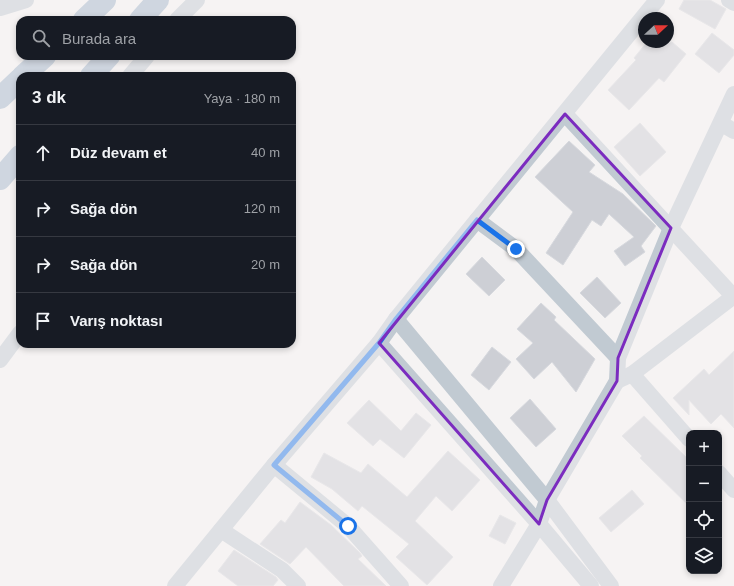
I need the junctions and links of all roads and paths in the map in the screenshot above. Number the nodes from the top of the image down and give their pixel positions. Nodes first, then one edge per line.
1 (26, 0) edge
2 (105, 0) edge
3 (158, 0) edge
4 (197, 0) edge
5 (657, 0) edge
6 (729, 0) edge
7 (734, 3) edge
8 (0, 8) edge
9 (88, 16) edge
10 (144, 16) edge
11 (181, 16) edge
12 (41, 60) edge
13 (105, 60) edge
14 (144, 60) edge
15 (28, 72) edge
16 (95, 72) edge
17 (133, 72) edge
18 (16, 83) edge
19 (734, 94) edge
20 (0, 98) edge
21 (565, 114) junction
22 (728, 127) edge
23 (16, 161) edge
24 (0, 179) edge
25 (477, 220) junction
26 (671, 228) junction
27 (734, 297) edge
28 (396, 319) junction
29 (16, 338) edge
30 (379, 343) junction
31 (618, 358) junction
32 (0, 360) edge
33 (632, 374) junction
34 (617, 381) junction
35 (686, 436) edge
36 (274, 465) junction
37 (722, 476) edge
38 (734, 490) edge
39 (546, 500) junction
40 (539, 524) junction
41 (221, 530) junction
42 (175, 586) edge
43 (298, 586) edge
44 (400, 586) edge
45 (501, 586) edge
46 (591, 586) edge
47 (611, 586) edge

1 - 8 street
2 - 9 highway
3 - 10 highway
4 - 11 street
5 - 21 street
6 - 7 street
12 - 15 highway
13 - 16 highway
14 - 17 street
18 - 20 highway
19 - 22 street
21 - 25 street
21 - 26 street
22 - 26 street
23 - 24 highway
25 - 28 street
25 - 31 street
26 - 27 street
26 - 31 street
27 - 33 street
28 - 30 street
28 - 39 street
29 - 32 street
30 - 36 street
30 - 40 street
31 - 34 street
33 - 34 street
33 - 35 street
34 - 39 street
36 - 41 street
36 - 44 street
37 - 38 street
39 - 40 street
39 - 47 street
40 - 45 street
40 - 46 street
41 - 42 street
41 - 43 street

